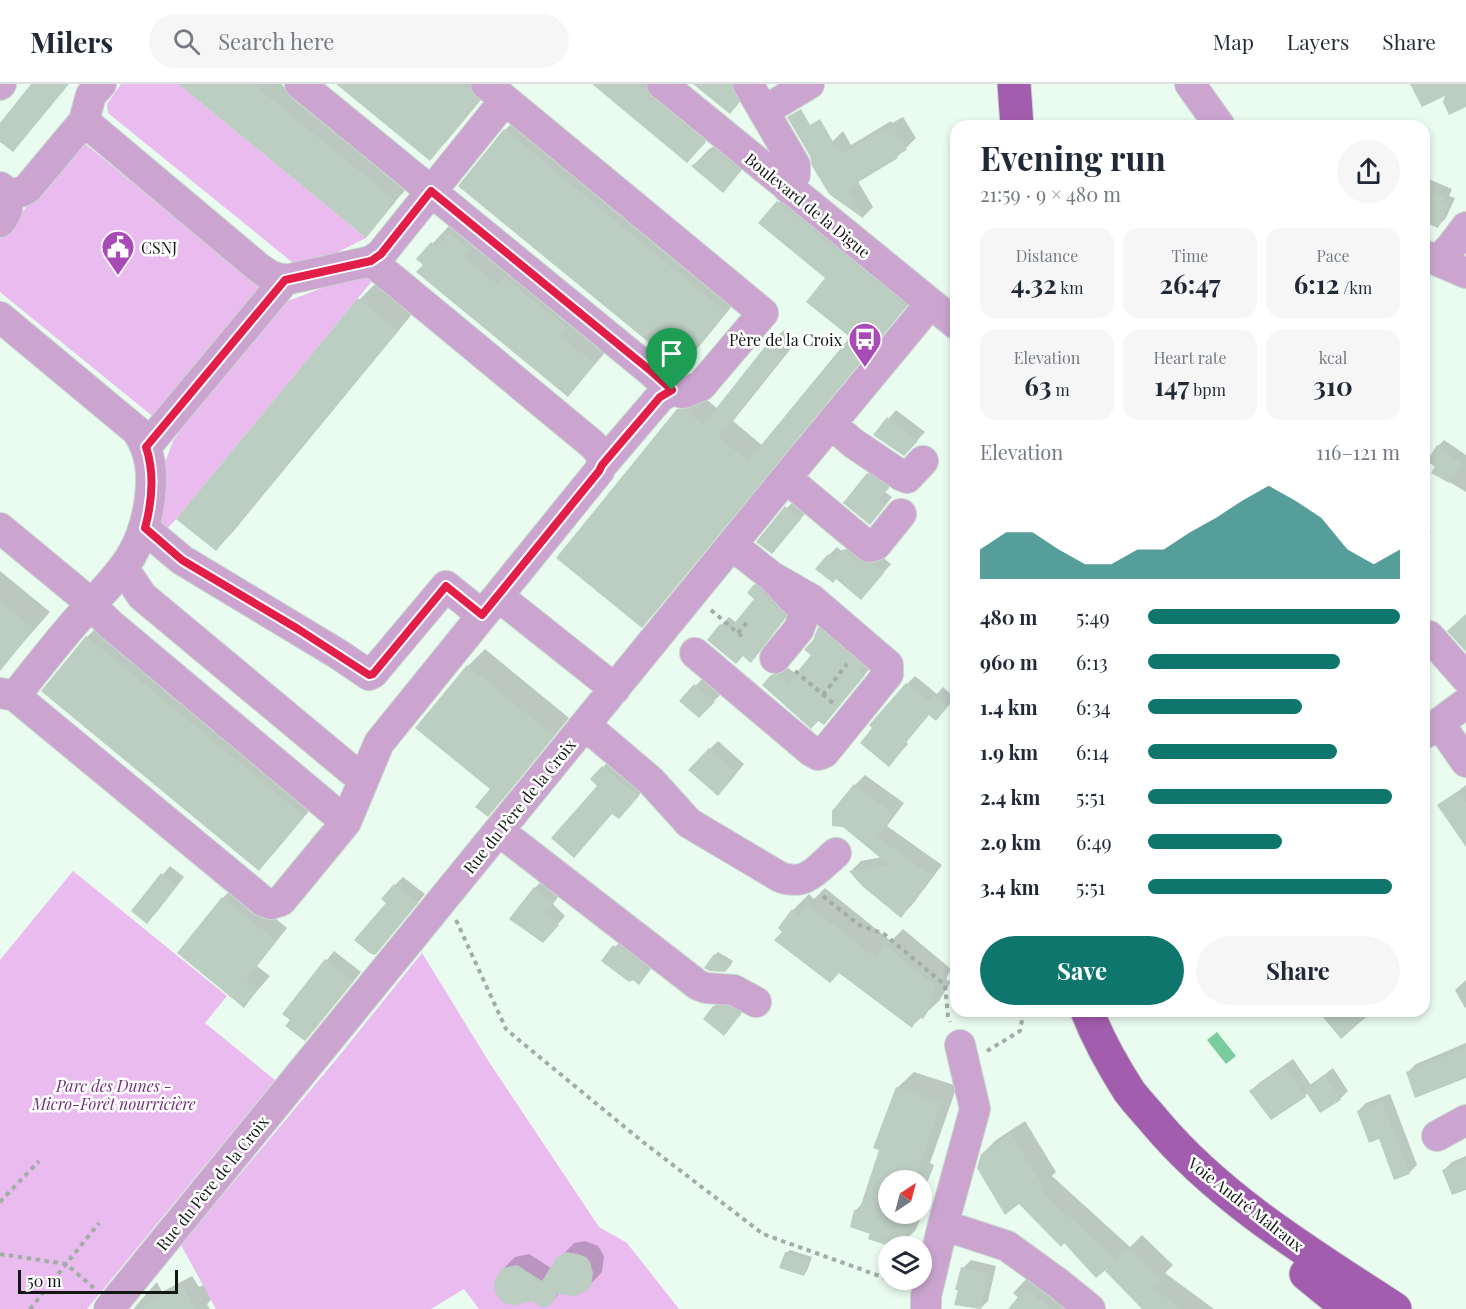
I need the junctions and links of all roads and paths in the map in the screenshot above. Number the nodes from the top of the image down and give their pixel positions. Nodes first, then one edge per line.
1 (101, 84) edge
2 (300, 84) edge
3 (662, 84) edge
4 (748, 84) edge
5 (809, 84) edge
6 (1014, 84) edge
7 (1033, 84) edge
8 (1190, 84) edge
9 (495, 92) edge
10 (764, 111) junction
11 (1017, 120) edge
12 (1036, 120) edge
13 (1216, 120) edge
14 (84, 121) junction
15 (788, 188) junction
16 (2, 189) edge
17 (431, 191) junction
18 (0, 222) edge
19 (1466, 227) edge
20 (1431, 258) edge
21 (371, 261) junction
22 (1466, 273) edge
23 (285, 280) junction
24 (930, 304) junction
25 (0, 317) edge
26 (950, 319) edge
27 (672, 390) junction
28 (831, 424) junction
29 (146, 447) junction
30 (923, 461) dead end
31 (602, 465) junction
32 (786, 478) junction
33 (901, 514) dead end
34 (0, 528) edge
35 (145, 528) junction
36 (732, 545) junction
37 (124, 569) junction
38 (771, 576) junction
39 (692, 595) junction
40 (92, 604) junction
41 (490, 606) junction
42 (749, 620) dead end
43 (738, 633) junction
44 (1430, 637) edge
45 (745, 639) dead end
46 (695, 653) dead end
47 (841, 659) dead end
48 (779, 664) junction
49 (1466, 678) edge
50 (615, 689) junction
51 (7, 694) edge
52 (744, 695) junction
53 (1466, 703) edge
54 (585, 725) junction
55 (1431, 728) edge
56 (1466, 762) edge
57 (363, 780) junction
58 (346, 822) junction
59 (499, 831) junction
60 (836, 853) dead end
61 (802, 880) junction
62 (444, 899) junction
63 (756, 1002) dead end
64 (1021, 1017) edge
65 (1066, 1017) edge
66 (1089, 1017) edge
67 (962, 1055) junction
68 (1466, 1120) edge
69 (1437, 1136) dead end
70 (39, 1161) dead end
71 (0, 1202) edge
72 (99, 1223) dead end
73 (943, 1225) junction
74 (0, 1254) edge
75 (66, 1264) junction
76 (1306, 1274) junction
77 (878, 1275) edge
78 (111, 1307) edge
79 (30, 1309) edge
80 (926, 1309) edge
81 (1090, 1309) edge
82 (1349, 1309) edge
83 (1361, 1309) edge
84 (1395, 1309) edge

1 - 14 street
2 - 17 street
3 - 15 street, Boulevard de la Digue
4 - 10 street
5 - 10 street
6 - 11 main road
7 - 12 main road
8 - 13 street
9 - 17 street
9 - 27 street
10 - 15 street
14 - 16 street
14 - 23 street
15 - 24 street, Boulevard de la Digue
16 - 18 street
17 - 21 street
17 - 27 street
19 - 20 street
20 - 22 street
21 - 23 street
21 - 31 street
23 - 29 street
24 - 26 street, Boulevard de la Digue
24 - 28 street, Rue du Père de la Croix
25 - 29 street
27 - 31 street
28 - 30 street
28 - 32 street, Rue du Père de la Croix
29 - 35 street
31 - 41 street
32 - 33 street
32 - 36 street, Rue du Père de la Croix
34 - 40 street
35 - 37 street
35 - 41 street
36 - 38 street
36 - 39 street, Rue du Père de la Croix
37 - 40 street
37 - 57 street
38 - 48 street
38 - 52 street
39 - 43 path
39 - 50 street, Rue du Père de la Croix
40 - 51 street
40 - 58 street
41 - 50 street
41 - 57 street
42 - 43 path
43 - 45 path
44 - 49 street
46 - 52 street
47 - 48 path
48 - 52 street
50 - 54 street, Rue du Père de la Croix
51 - 58 street
53 - 55 street
54 - 59 street, Rue du Père de la Croix
54 - 61 street
55 - 56 street
57 - 58 street
59 - 62 street, Rue du Père de la Croix
59 - 63 street
60 - 61 street
61 - 67 path
62 - 77 path
62 - 78 street, Rue du Père de la Croix
64 - 67 path
65 - 76 main road, Voie André Malraux
66 - 84 main road, Voie André Malraux
67 - 73 street
68 - 69 street
70 - 71 path
72 - 75 path
73 - 80 street
73 - 81 street
74 - 75 path
75 - 78 path
75 - 79 path
76 - 82 main road
76 - 83 main road, Voie André Malraux

